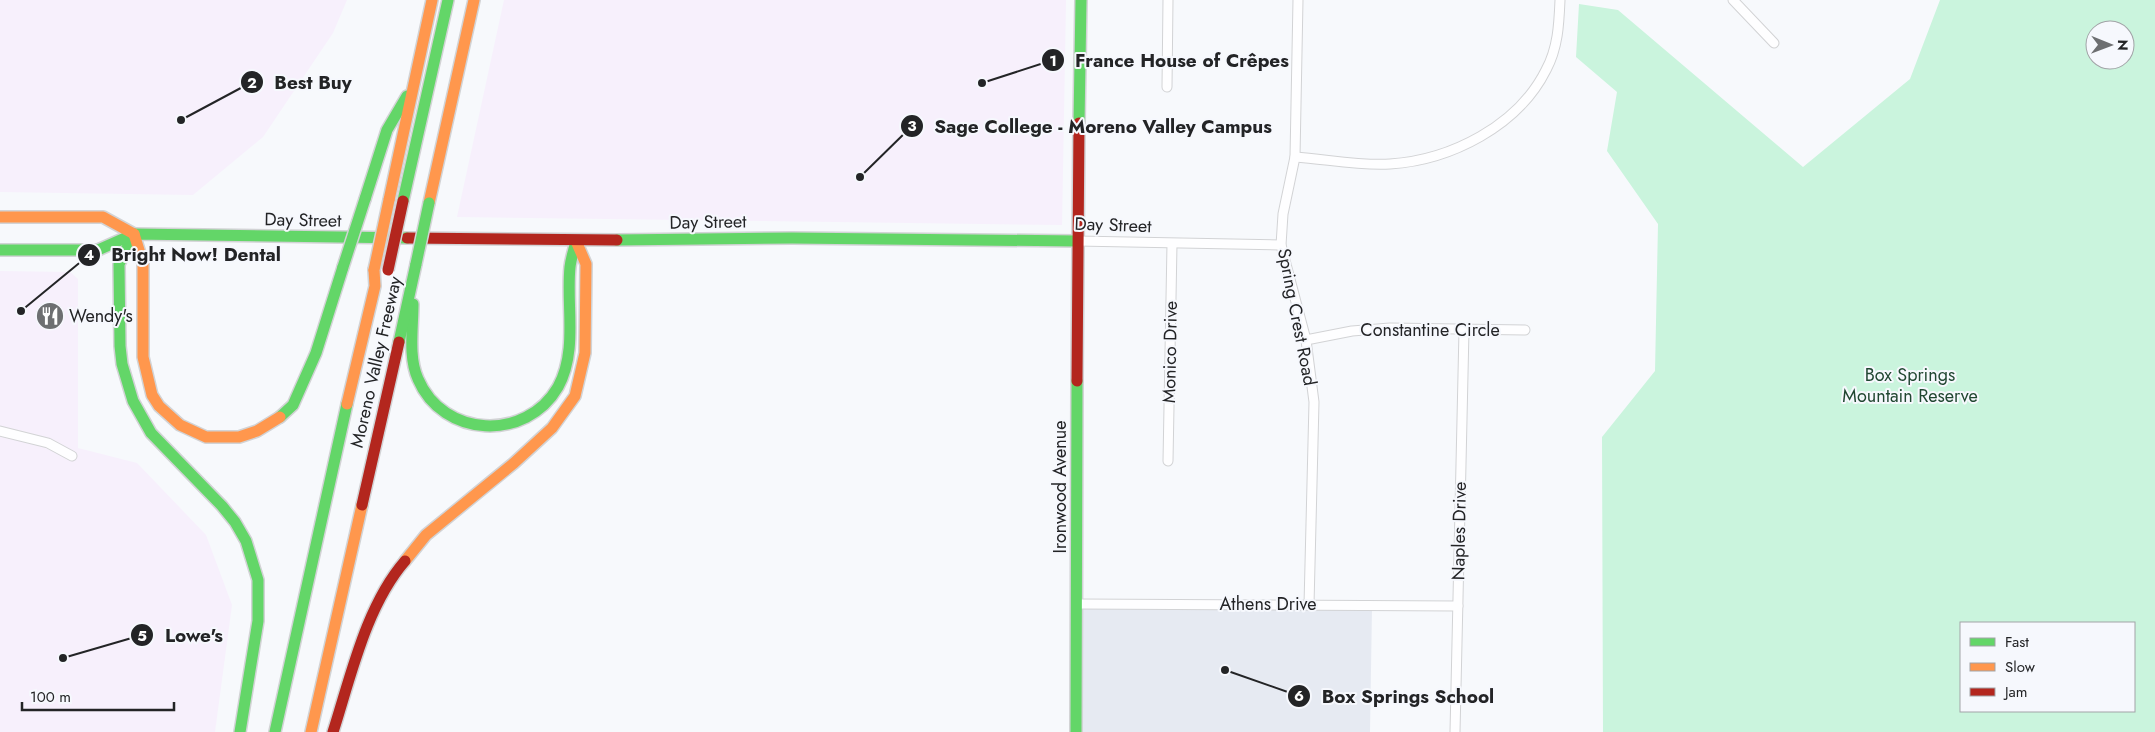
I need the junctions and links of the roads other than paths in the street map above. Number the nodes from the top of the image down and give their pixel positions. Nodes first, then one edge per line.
1 (432, 0) edge
2 (448, 0) edge
3 (474, 0) edge
4 (1081, 0) edge
5 (1168, 0) edge
6 (1298, 0) edge
7 (1560, 0) edge
8 (1733, 0) edge
9 (1774, 43) dead end
10 (413, 86) junction
11 (1167, 86) dead end
12 (1295, 157) junction
13 (0, 216) edge
14 (134, 234) junction
15 (576, 241) junction
16 (1077, 241) junction
17 (1172, 244) junction
18 (1281, 245) junction
19 (0, 250) edge
20 (414, 269) junction
21 (375, 286) junction
22 (1464, 330) junction
23 (1525, 330) dead end
24 (1306, 340) junction
25 (0, 430) edge
26 (72, 456) dead end
27 (1168, 461) dead end
28 (1078, 604) junction
29 (1309, 605) junction
30 (1458, 606) junction
31 (240, 732) edge
32 (275, 732) edge
33 (311, 732) edge
34 (333, 732) edge
35 (1076, 732) edge
36 (1455, 732) edge

1 - 10 main road, Moreno Valley Freeway
2 - 21 main road, bridge
3 - 20 main road, Moreno Valley Freeway, bridge
4 - 16 main road, Ironwood Avenue
5 - 11 street
6 - 12 street, Spring Crest Road
7 - 12 street
8 - 9 street
10 - 14 main road, bridge
10 - 21 main road, Moreno Valley Freeway, bridge
12 - 18 street, Spring Crest Road
13 - 14 main road, Day Street
14 - 15 main road, Day Street
14 - 19 main road, Day Street
14 - 31 main road
15 - 16 main road, Day Street
15 - 20 main road
15 - 34 main road
16 - 17 street, Day Street
16 - 28 main road, Ironwood Avenue
17 - 18 street, Day Street
17 - 27 street, Monico Drive
18 - 24 street, Spring Crest Road
20 - 33 main road, Moreno Valley Freeway
21 - 32 main road, Moreno Valley Freeway
22 - 23 street, Constantine Circle
22 - 24 street, Constantine Circle
22 - 30 street, Naples Drive
24 - 29 street, Spring Crest Road
25 - 26 street
28 - 29 street, Athens Drive
28 - 35 main road, Ironwood Avenue
29 - 30 street, Athens Drive
30 - 36 street, Naples Drive

